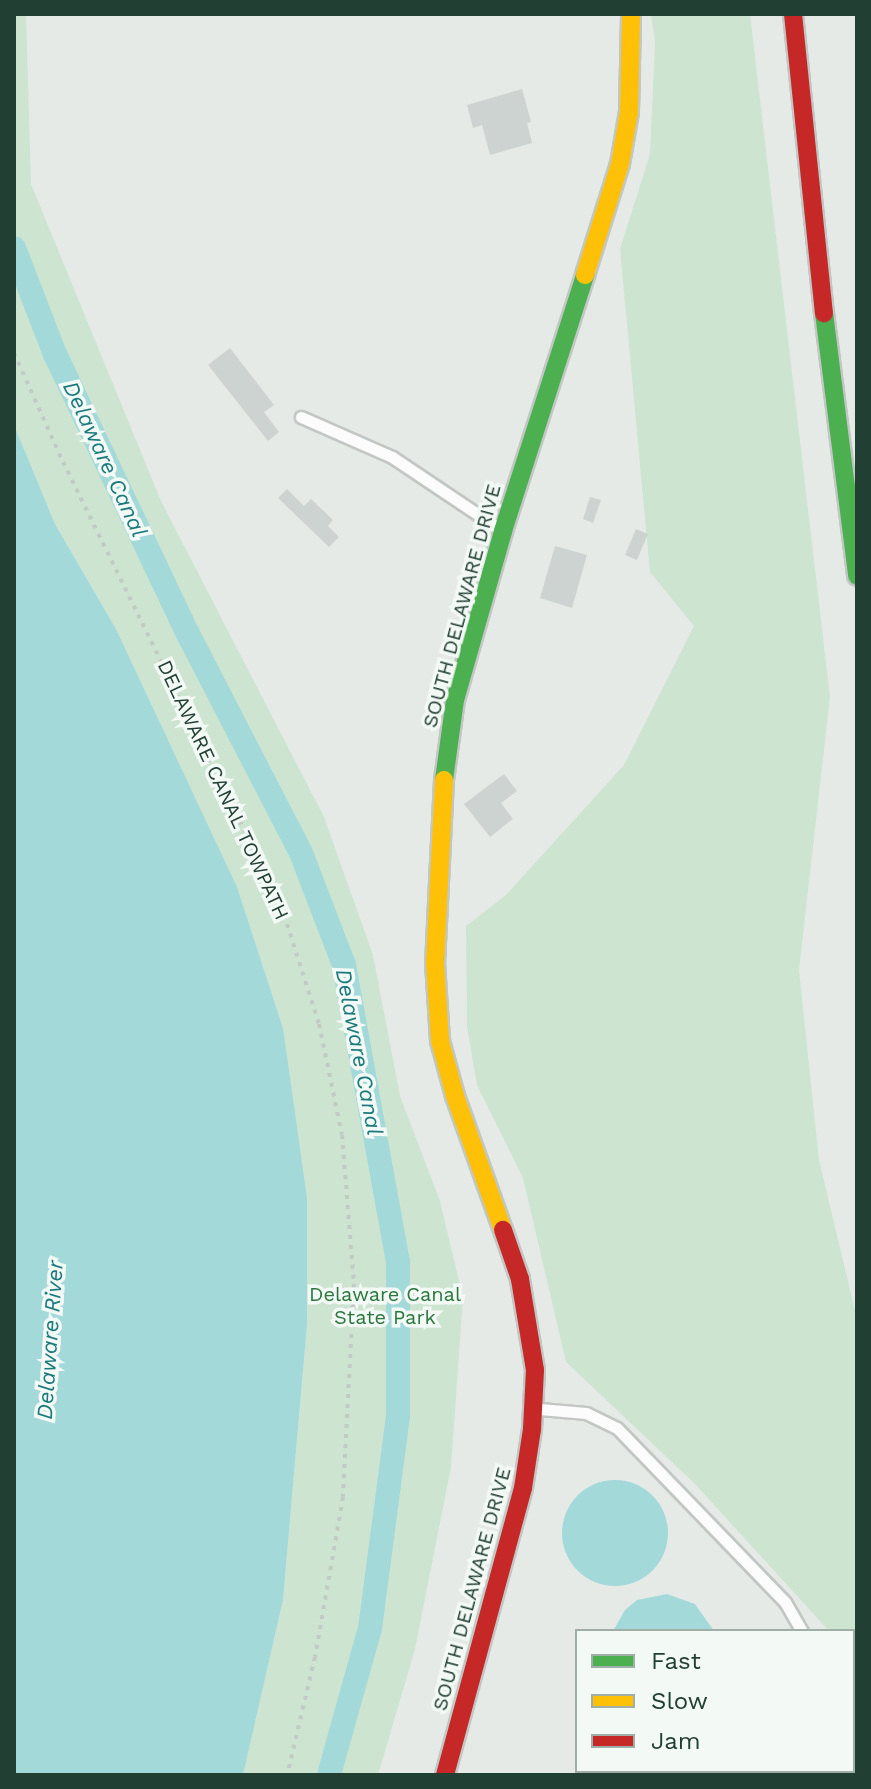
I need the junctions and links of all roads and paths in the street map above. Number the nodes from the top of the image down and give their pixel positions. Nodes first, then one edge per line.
1 (631, 14) edge
2 (793, 14) edge
3 (14, 353) edge
4 (301, 417) dead end
5 (503, 531) junction
6 (857, 576) edge
7 (533, 1408) junction
8 (801, 1629) edge
9 (287, 1775) edge
10 (445, 1775) edge

1 - 5 highway, SOUTH DELAWARE DRIVE
2 - 6 highway
3 - 9 path, DELAWARE CANAL TOWPATH
4 - 5 lane
5 - 7 highway, SOUTH DELAWARE DRIVE
7 - 8 lane
7 - 10 highway, SOUTH DELAWARE DRIVE

